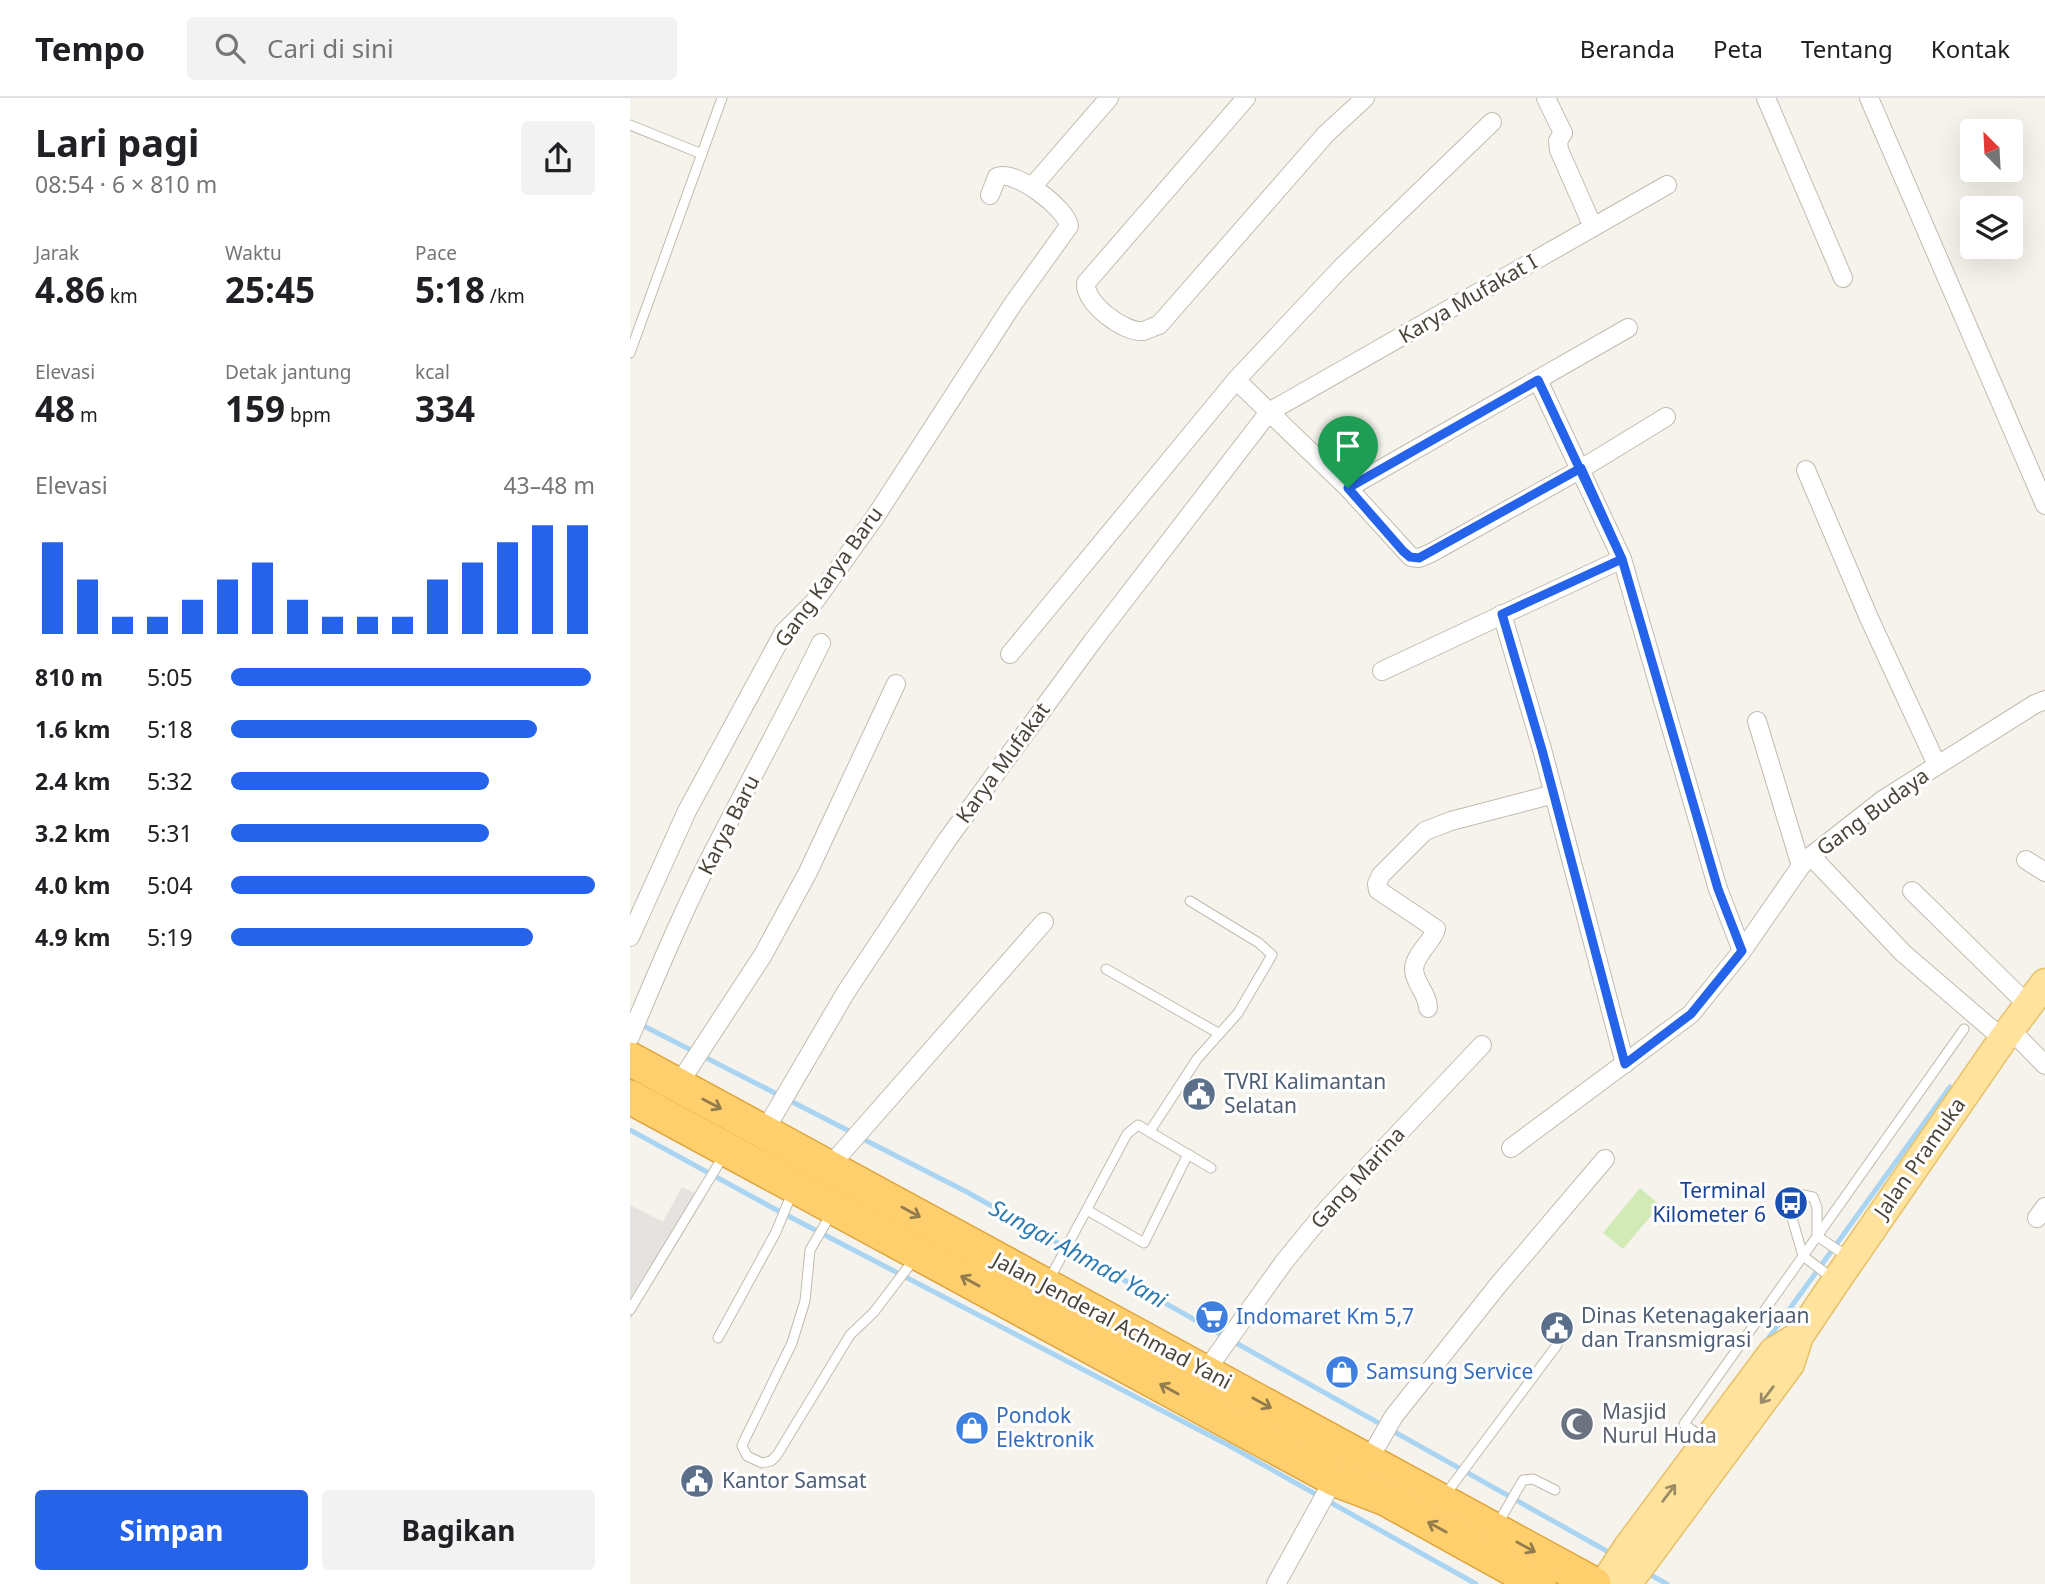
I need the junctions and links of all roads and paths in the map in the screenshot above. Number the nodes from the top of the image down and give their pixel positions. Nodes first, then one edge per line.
1 (722, 98) edge
2 (1109, 98) edge
3 (1246, 98) edge
4 (1365, 98) edge
5 (1546, 98) edge
6 (1766, 98) edge
7 (1869, 98) edge
8 (1492, 122) dead end
9 (630, 125) edge
10 (702, 154) junction
11 (1667, 185) dead end
12 (1032, 187) junction
13 (990, 195) dead end
14 (1593, 227) junction
15 (1843, 278) dead end
16 (1628, 328) dead end
17 (630, 353) edge
18 (1236, 380) junction
19 (1538, 380) junction
20 (1269, 412) junction
21 (1666, 417) dead end
22 (1581, 468) junction
23 (1806, 470) dead end
24 (1348, 488) junction
25 (2045, 505) edge
26 (1622, 559) junction
27 (1502, 614) junction
28 (821, 643) dead end
29 (1010, 654) dead end
30 (1382, 671) dead end
31 (896, 684) dead end
32 (2045, 700) edge
33 (1757, 721) dead end
34 (1937, 765) junction
35 (1554, 794) junction
36 (2026, 860) dead end
37 (1806, 861) junction
38 (2045, 872) edge
39 (1912, 891) dead end
40 (1190, 901) dead end
41 (1044, 922) dead end
42 (630, 937) edge
43 (1742, 951) junction
44 (1106, 969) dead end
45 (2045, 983) edge
46 (2029, 1006) junction
47 (1428, 1008) dead end
48 (1964, 1029) dead end
49 (1217, 1033) junction
50 (2006, 1034) junction
51 (631, 1041) edge
52 (1482, 1045) dead end
53 (1625, 1064) junction
54 (2045, 1065) edge
55 (678, 1086) junction
56 (630, 1097) edge
57 (1150, 1131) junction
58 (764, 1132) junction
59 (1511, 1148) dead end
60 (1188, 1154) junction
61 (721, 1159) junction
62 (1605, 1159) dead end
63 (829, 1167) junction
64 (1211, 1168) dead end
65 (791, 1197) junction
66 (1087, 1210) junction
67 (829, 1218) junction
68 (1817, 1236) junction
69 (1803, 1256) junction
70 (913, 1261) junction
71 (1837, 1265) junction
72 (1046, 1285) junction
73 (630, 1310) edge
74 (1102, 1335) junction
75 (1800, 1336) junction
76 (718, 1338) dead end
77 (1557, 1345) dead end
78 (1205, 1372) junction
79 (1702, 1436) junction
80 (1368, 1461) junction
81 (1330, 1485) junction
82 (1555, 1490) dead end
83 (1445, 1494) junction
84 (1499, 1521) junction
85 (1620, 1573) edge
86 (1276, 1584) edge
87 (1539, 1584) edge

1 - 10 lane
2 - 12 street
3 - 4 street
5 - 14 street
6 - 15 street
7 - 25 street
8 - 18 street
9 - 10 lane
10 - 17 lane
11 - 14 street, Karya Mufakat I
12 - 13 street
12 - 42 street, Gang Karya Baru
14 - 20 street, Karya Mufakat I
16 - 19 street
18 - 20 street
18 - 29 street
19 - 22 street
19 - 24 street
20 - 24 street
20 - 58 street, Karya Mufakat
21 - 22 street
22 - 24 street
22 - 26 street
23 - 34 street
26 - 27 street
26 - 43 street
27 - 30 street
27 - 35 street
28 - 51 street, Karya Baru
31 - 55 street
32 - 34 street, Gang Budaya
33 - 37 street
34 - 37 street, Gang Budaya
35 - 47 street
35 - 53 street
36 - 38 street
37 - 43 street, Gang Budaya
37 - 50 street
39 - 46 street
40 - 49 lane
41 - 63 street
43 - 53 street, Gang Budaya
44 - 49 lane
45 - 46 main road, Jalan Pramuka
46 - 50 main road, Jalan Pramuka
48 - 68 lane
49 - 57 lane
50 - 54 street
50 - 71 main road, Jalan Pramuka
51 - 55 highway, Jalan Jenderal Achmad Yani
52 - 78 street, Gang Marina
53 - 59 street, Gang Budaya
55 -> 58 highway, Jalan Jenderal Achmad Yani
56 - 61 highway, Jalan Jenderal Achmad Yani
57 - 60 lane
57 - 66 lane
58 - 63 highway, Jalan Jenderal Achmad Yani
60 - 64 lane
60 - 66 lane
61 - 65 highway, Jalan Jenderal Achmad Yani
61 - 73 lane
62 - 80 street
63 -> 72 highway, Jalan Jenderal Achmad Yani
65 - 67 highway, Jalan Jenderal Achmad Yani
65 - 76 lane
66 - 72 lane
67 - 70 highway, Jalan Jenderal Achmad Yani
67 - 70 lane
68 - 69 lane
68 - 69 lane
68 - 71 lane
69 - 71 lane
69 - 79 lane
74 -> 70 highway, Jalan Jenderal Achmad Yani
71 - 75 main road, Jalan Pramuka
72 - 74 highway, Jalan Jenderal Achmad Yani
74 - 78 highway, Jalan Jenderal Achmad Yani
81 -> 74 highway, Jalan Jenderal Achmad Yani
75 - 79 main road, Jalan Pramuka
75 -> 85 main road, Jalan Pramuka
77 - 83 lane
78 -> 80 highway, Jalan Jenderal Achmad Yani
85 -> 79 main road, Jalan Pramuka
80 - 83 highway, Jalan Jenderal Achmad Yani
81 - 86 street
87 -> 81 highway, Jalan Jenderal Achmad Yani
82 - 84 lane
83 - 84 highway, Jalan Jenderal Achmad Yani
84 -> 85 highway, Jalan Jenderal Achmad Yani

